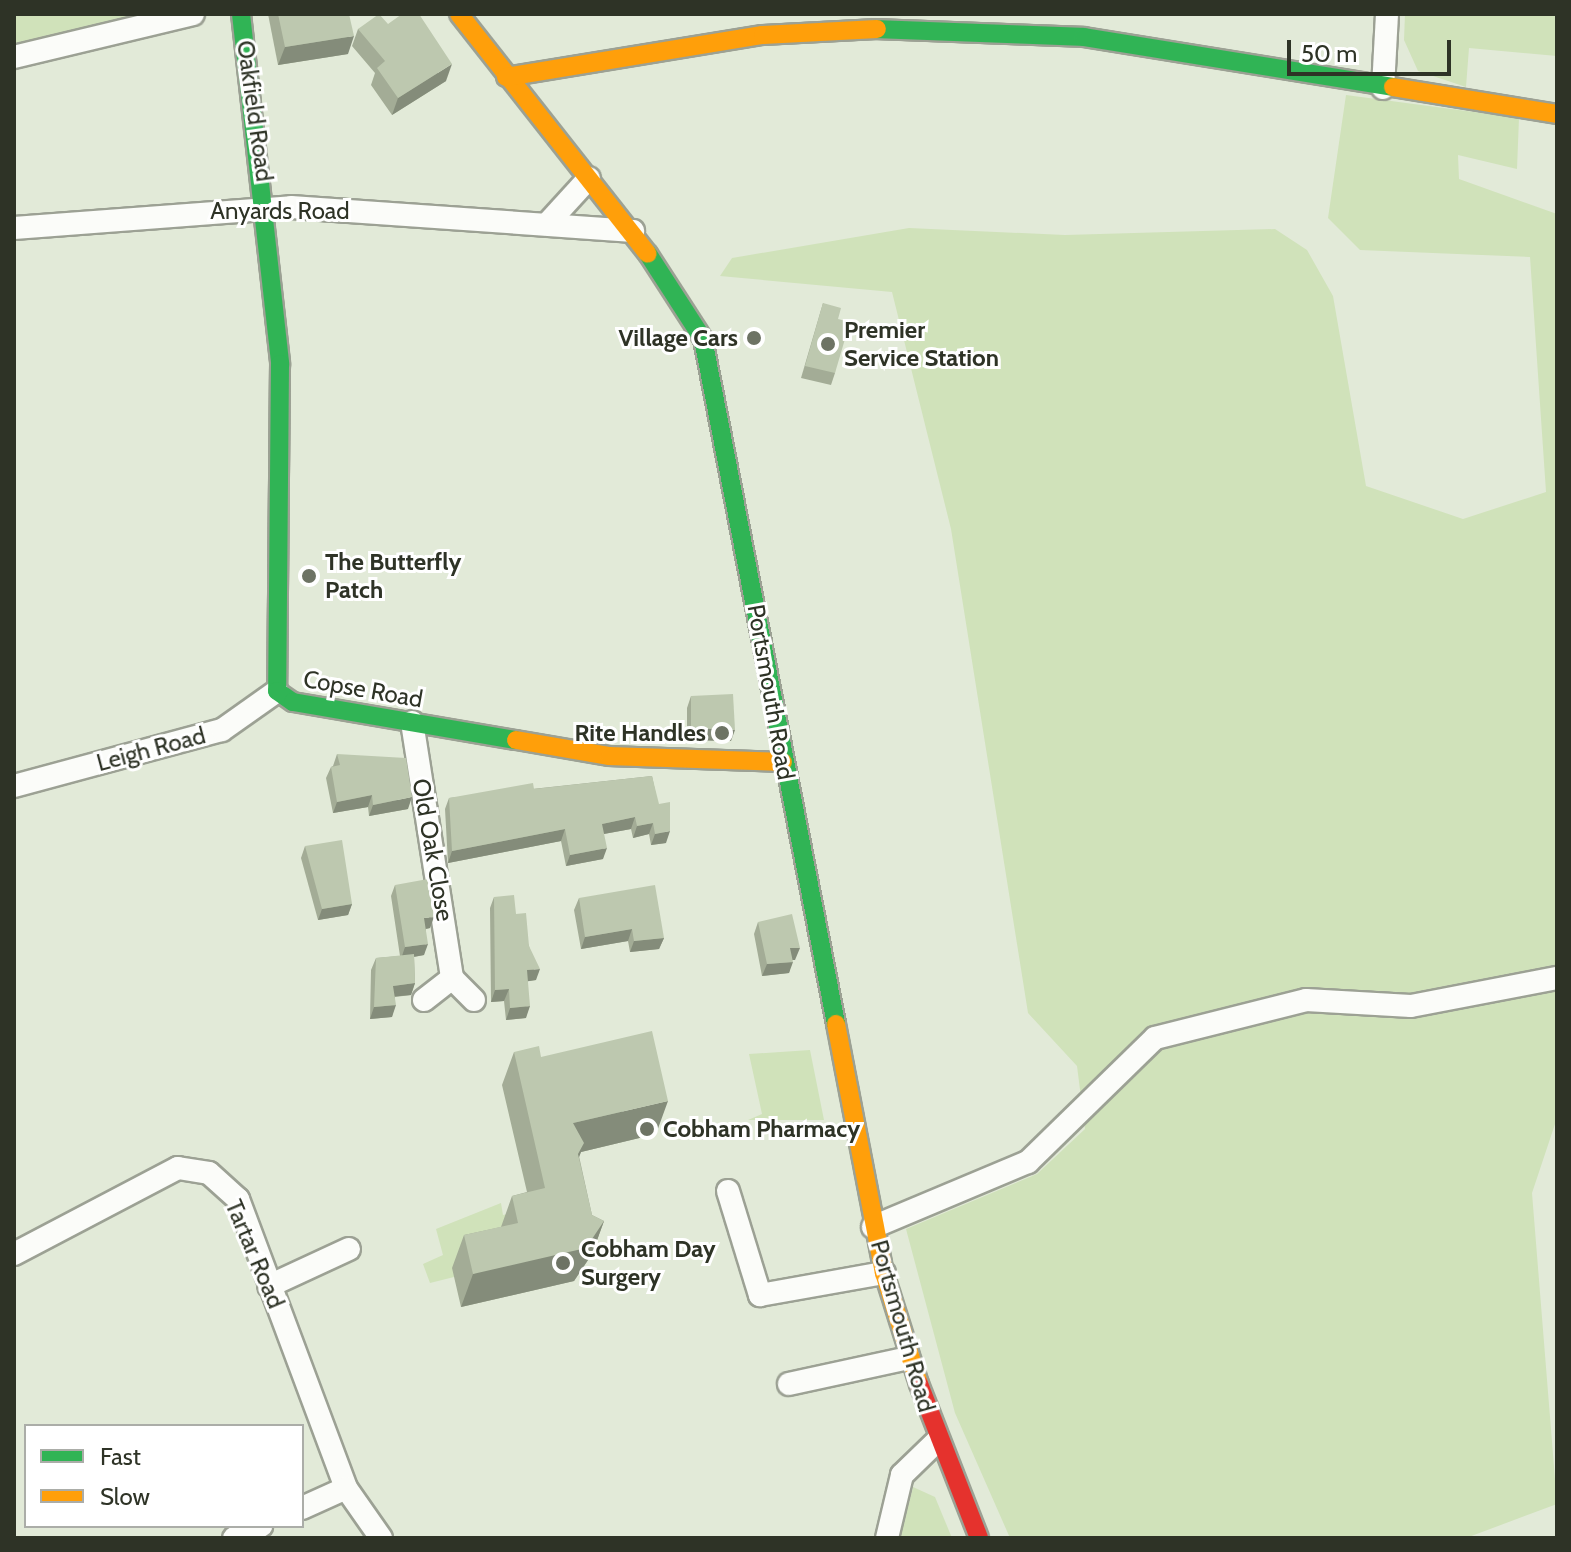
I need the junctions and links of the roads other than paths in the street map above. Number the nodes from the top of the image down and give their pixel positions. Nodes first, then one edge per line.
1 (193, 14) edge
2 (241, 14) edge
3 (459, 14) edge
4 (1387, 14) edge
5 (14, 57) edge
6 (506, 77) junction
7 (1383, 88) junction
8 (1557, 114) edge
9 (589, 178) junction
10 (268, 207) junction
11 (547, 224) junction
12 (14, 228) edge
13 (633, 231) junction
14 (277, 691) junction
15 (412, 722) junction
16 (783, 762) junction
17 (14, 786) edge
18 (452, 978) junction
19 (1557, 978) edge
20 (424, 1000) dead end
21 (474, 1000) dead end
22 (728, 1191) dead end
23 (873, 1227) junction
24 (349, 1249) dead end
25 (14, 1254) edge
26 (884, 1273) junction
27 (269, 1286) junction
28 (908, 1358) junction
29 (789, 1384) dead end
30 (937, 1441) junction
31 (346, 1488) junction
32 (304, 1507) edge
33 (256, 1528) edge
34 (234, 1538) edge
35 (381, 1538) edge
36 (887, 1538) edge
37 (979, 1538) edge

1 - 5 street
2 - 10 street, Oakfield Road
3 - 6 street, Portsmouth Road
4 - 7 street
6 - 7 street
6 - 9 street, Portsmouth Road
7 - 8 street
9 - 11 street
9 - 13 street, Portsmouth Road
10 - 11 street, Anyards Road
10 - 12 street, Anyards Road
10 - 14 street, Copse Road
11 - 13 street, Anyards Road
13 - 16 street, Portsmouth Road
14 - 15 street, Copse Road
14 - 17 street, Leigh Road
15 - 16 street, Copse Road
15 - 18 street, Old Oak Close
16 - 23 street, Portsmouth Road
18 - 20 street
18 - 21 street
19 - 23 street
22 - 26 street
23 - 26 street, Portsmouth Road
24 - 27 street
25 - 27 street, Tartar Road
26 - 28 street, Portsmouth Road
27 - 31 street, Tartar Road
28 - 29 street
28 - 30 street, Portsmouth Road
30 - 36 street, Portsmouth Road
30 - 37 street, Portsmouth Road
31 - 32 street
31 - 35 street, Tartar Road
33 - 34 street

